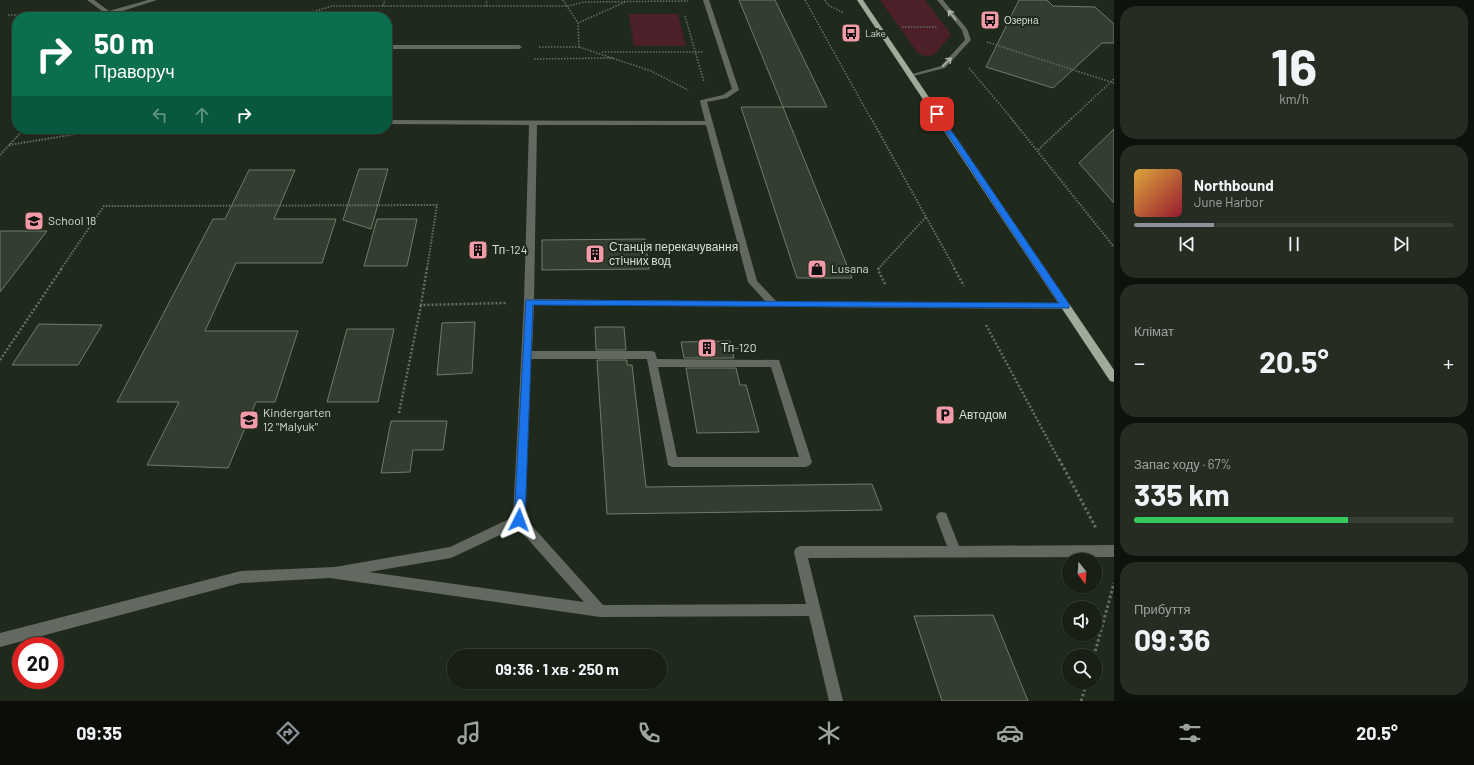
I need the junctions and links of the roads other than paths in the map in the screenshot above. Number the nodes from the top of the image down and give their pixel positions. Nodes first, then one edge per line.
1 (90, 0) edge
2 (154, 0) edge
3 (706, 0) edge
4 (860, 0) edge
5 (940, 0) edge
6 (108, 12) edge
7 (120, 12) edge
8 (392, 47) edge
9 (519, 47) road end
10 (911, 76) junction
11 (392, 122) edge
12 (533, 123) junction
13 (709, 123) junction
14 (529, 302) junction
15 (775, 304) junction
16 (1066, 306) junction
17 (527, 355) junction
18 (653, 364) junction
19 (1114, 378) edge
20 (942, 517) dead end
21 (519, 520) junction
22 (1112, 551) edge
23 (956, 552) junction
24 (330, 572) junction
25 (814, 610) junction
26 (600, 611) junction
27 (0, 640) edge
28 (836, 701) edge

1 - 6 lane
2 - 7 lane
3 - 13 lane
4 - 10 main road
10 -> 5 lane
8 - 9 lane
10 - 16 main road
11 - 12 lane
12 - 13 lane
12 - 14 lane
13 - 15 lane
14 - 15 lane
14 - 17 lane
15 - 16 lane
16 - 19 main road
17 - 18 lane
17 - 21 lane
18 - 18 lane
20 - 23 lane
21 - 24 lane
21 - 26 lane
22 - 23 lane
23 - 25 lane
24 - 26 lane
24 - 27 lane
25 - 26 lane
25 - 28 lane

